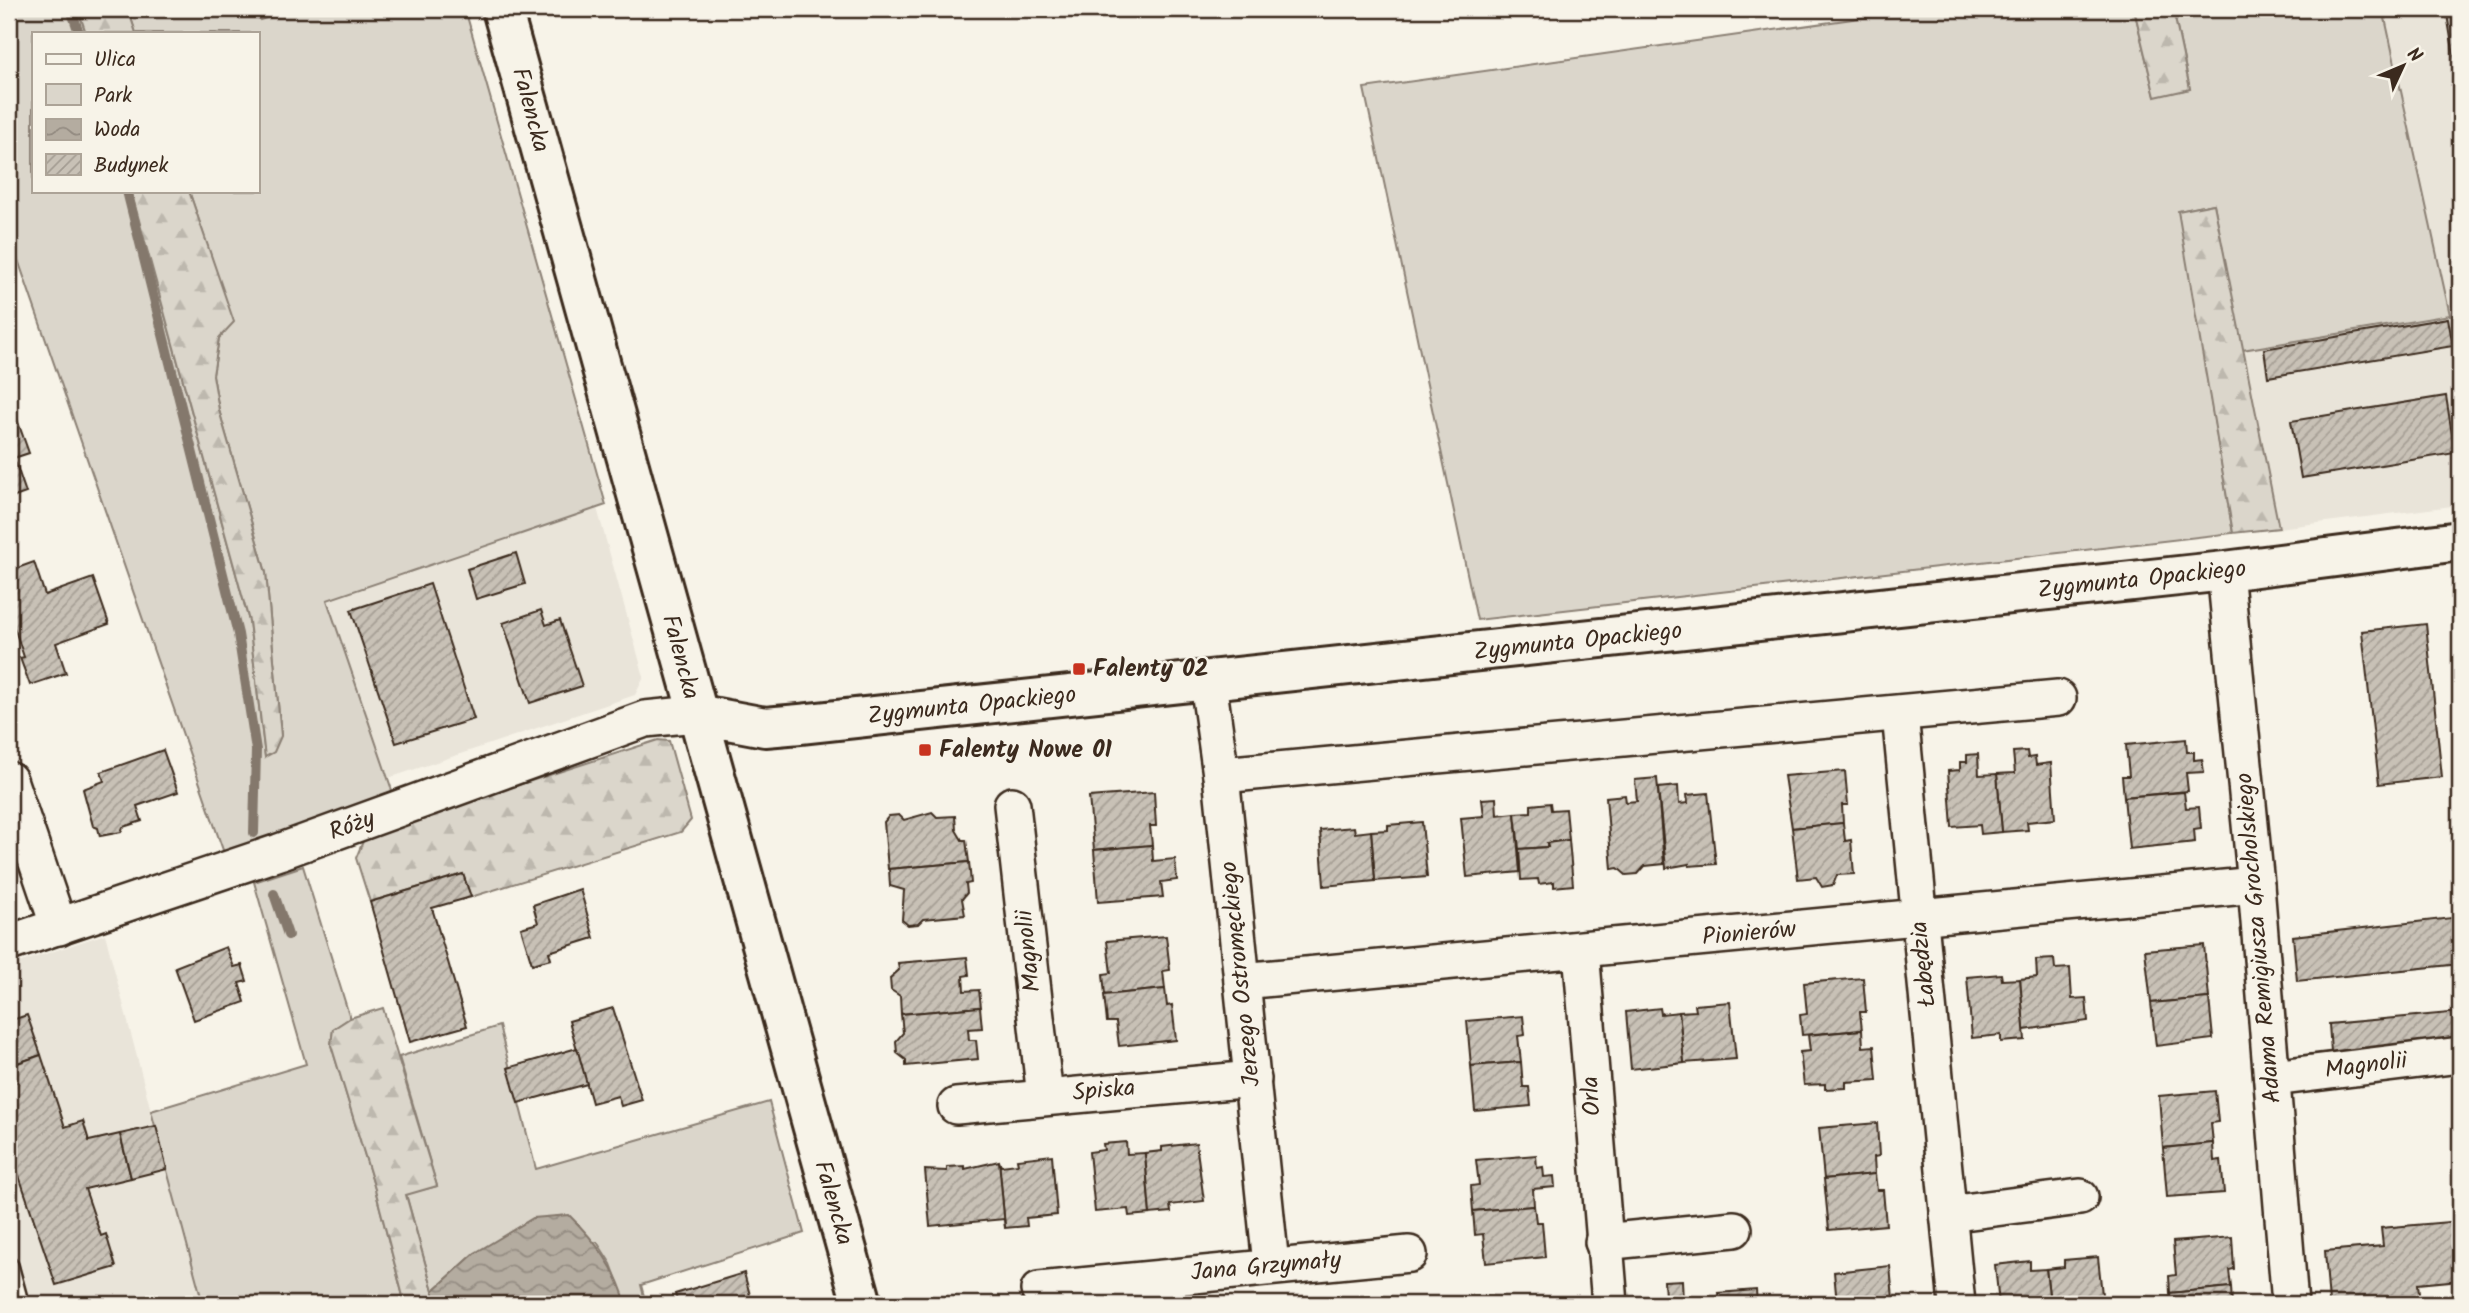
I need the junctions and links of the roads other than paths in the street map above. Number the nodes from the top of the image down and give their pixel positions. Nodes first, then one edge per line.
1 (502, 9) edge
2 (2460, 541) edge
3 (2225, 571) junction
4 (1208, 682) junction
5 (2058, 698) dead end
6 (1900, 713) junction
7 (696, 714) junction
8 (1221, 775) junction
9 (9, 780) edge
10 (1013, 805) dead end
11 (2256, 885) junction
12 (1920, 918) junction
13 (59, 927) junction
14 (9, 943) edge
15 (1581, 950) junction
16 (1242, 981) junction
17 (2460, 1055) edge
18 (2272, 1078) junction
19 (1253, 1079) junction
20 (1045, 1097) junction
21 (956, 1106) dead end
22 (2080, 1197) dead end
23 (1948, 1214) junction
24 (1734, 1229) dead end
25 (1603, 1242) junction
26 (1409, 1254) dead end
27 (1271, 1265) junction
28 (9, 1267) edge
29 (1039, 1290) dead end
30 (19, 1304) edge
31 (862, 1304) edge
32 (1610, 1304) edge
33 (1957, 1304) edge
34 (2290, 1304) edge

1 - 7 street, Falencka
2 - 3 street, Zygmunta Opackiego
3 - 4 street, Zygmunta Opackiego
3 - 11 street, Adama Remigiusza Grocholskiego
4 - 7 street, Zygmunta Opackiego
4 - 8 street, Jerzego Ostromęckiego
5 - 6 street
6 - 8 street
6 - 12 street, Łabędzia
7 - 13 street, Róży
7 - 31 street, Falencka
8 - 16 street, Jerzego Ostromęckiego
9 - 13 street
10 - 20 street, Magnolii
11 - 12 street, Pionierów
11 - 18 street, Adama Remigiusza Grocholskiego
12 - 15 street, Pionierów
12 - 23 street, Łabędzia
13 - 14 street, Róży
15 - 16 street, Pionierów
15 - 25 street, Orla
16 - 19 street, Jerzego Ostromęckiego
17 - 18 street, Magnolii
18 - 34 street, Adama Remigiusza Grocholskiego
19 - 20 street, Spiska
19 - 27 street, Jerzego Ostromęckiego
20 - 21 street, Spiska
22 - 23 street
23 - 33 street, Łabędzia
24 - 25 street
25 - 32 street, Orla
26 - 27 street, Jana Grzymały
27 - 29 street, Jana Grzymały
28 - 30 lane

